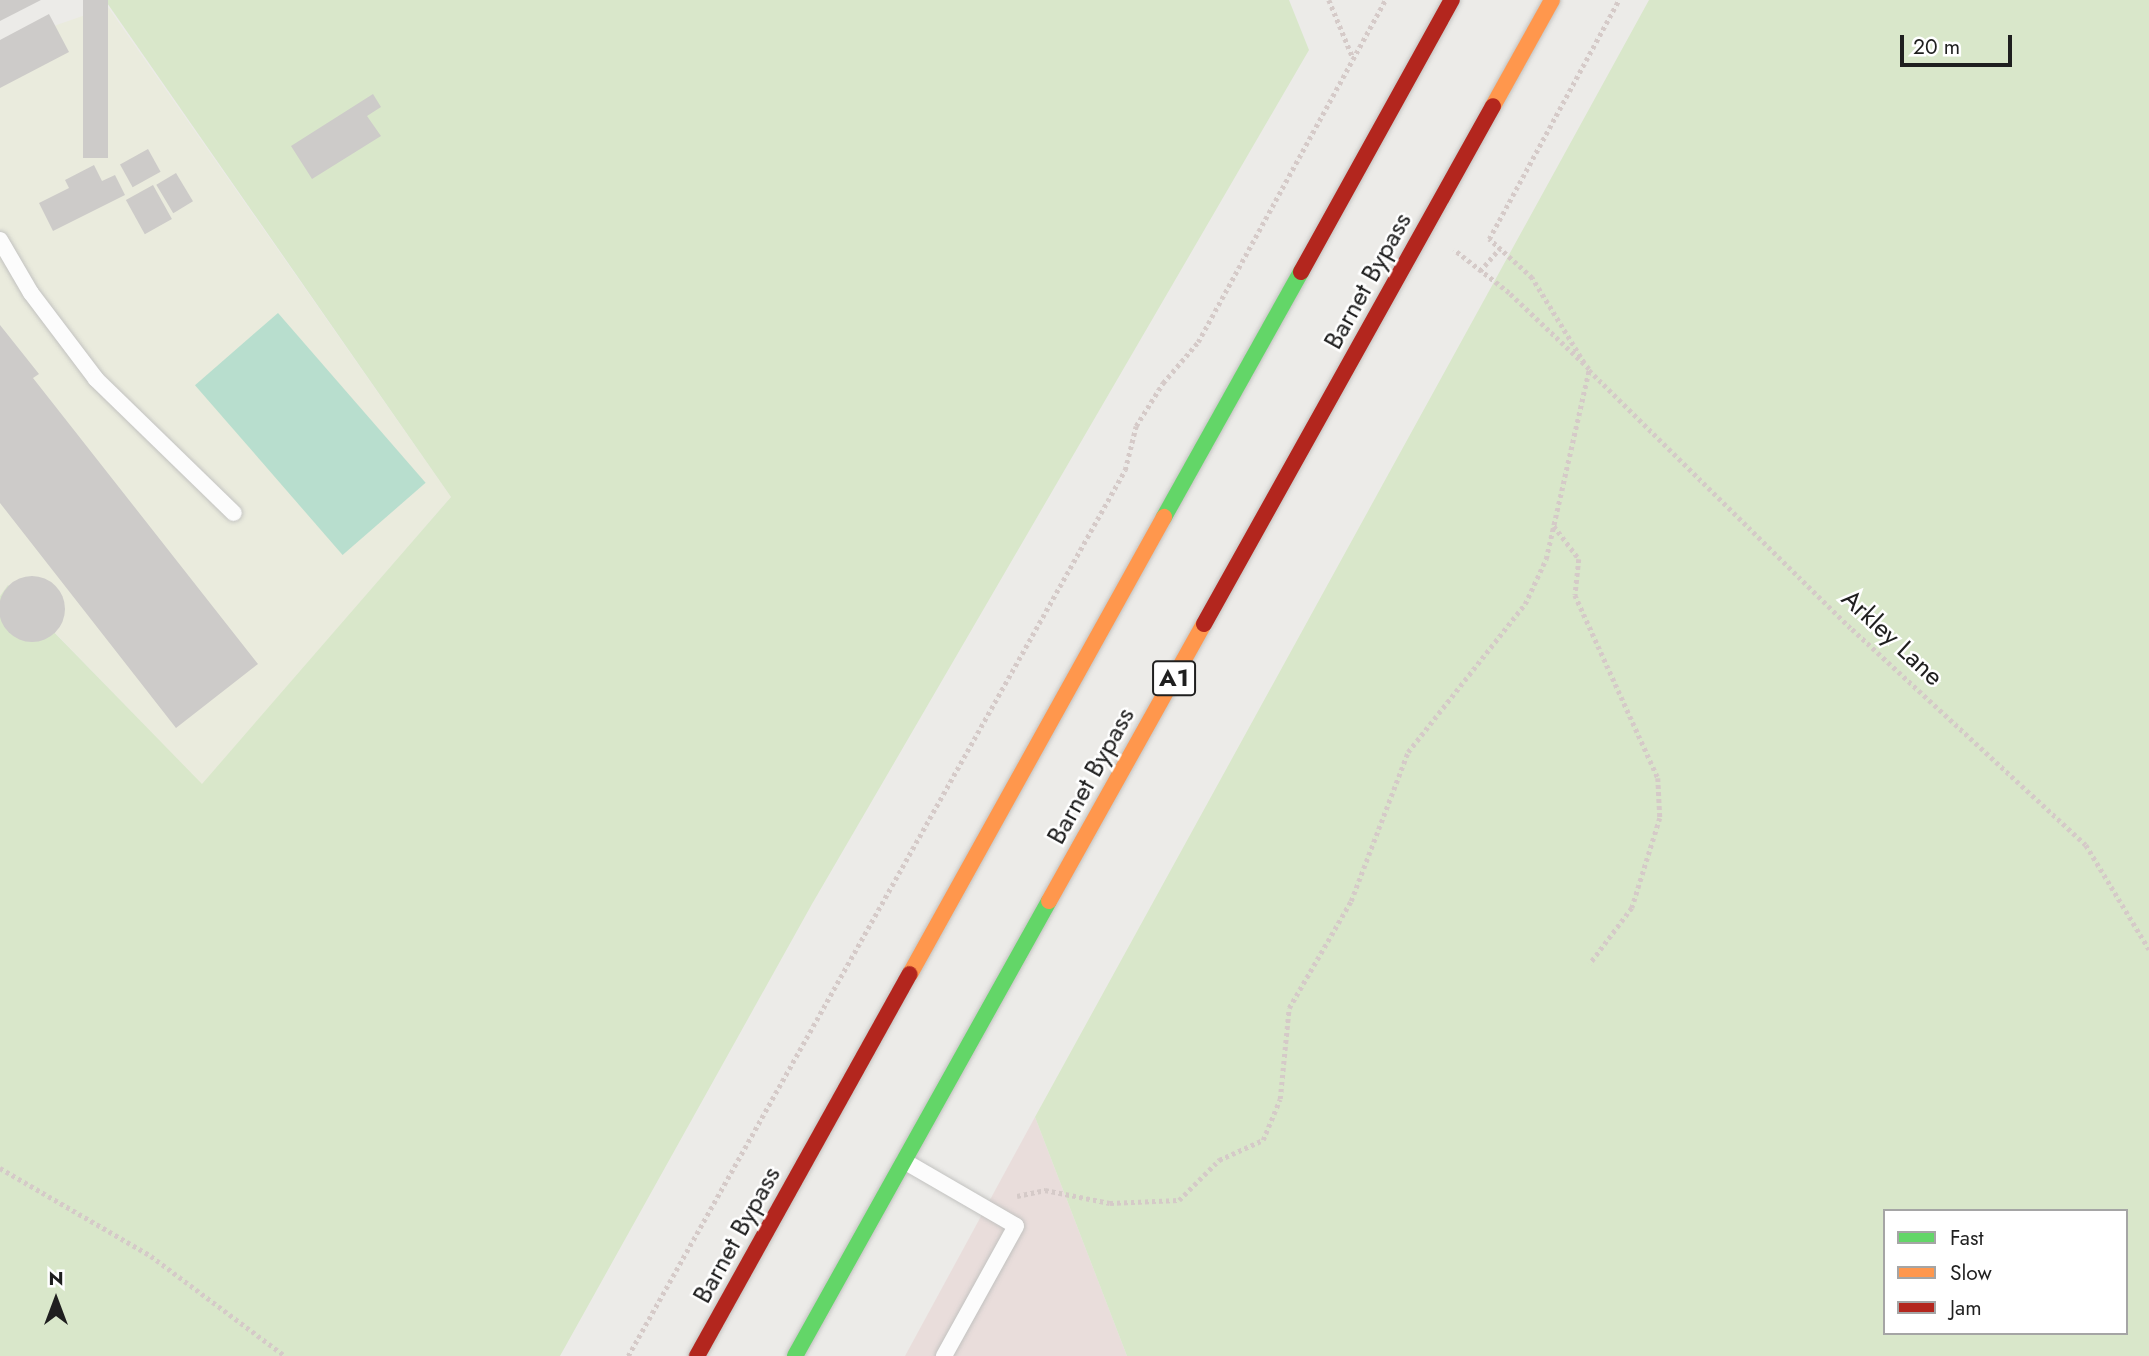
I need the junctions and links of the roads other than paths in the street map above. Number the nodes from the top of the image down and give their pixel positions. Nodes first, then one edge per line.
1 (1452, 0) edge
2 (1552, 0) edge
3 (0, 240) edge
4 (234, 513) dead end
5 (904, 1161) junction
6 (697, 1356) edge
7 (795, 1356) edge
8 (944, 1356) edge

1 - 6 highway, Barnet Bypass
2 - 5 highway, Barnet Bypass / A1
3 - 4 lane
5 - 7 highway, Barnet Bypass / A1
5 - 8 lane

